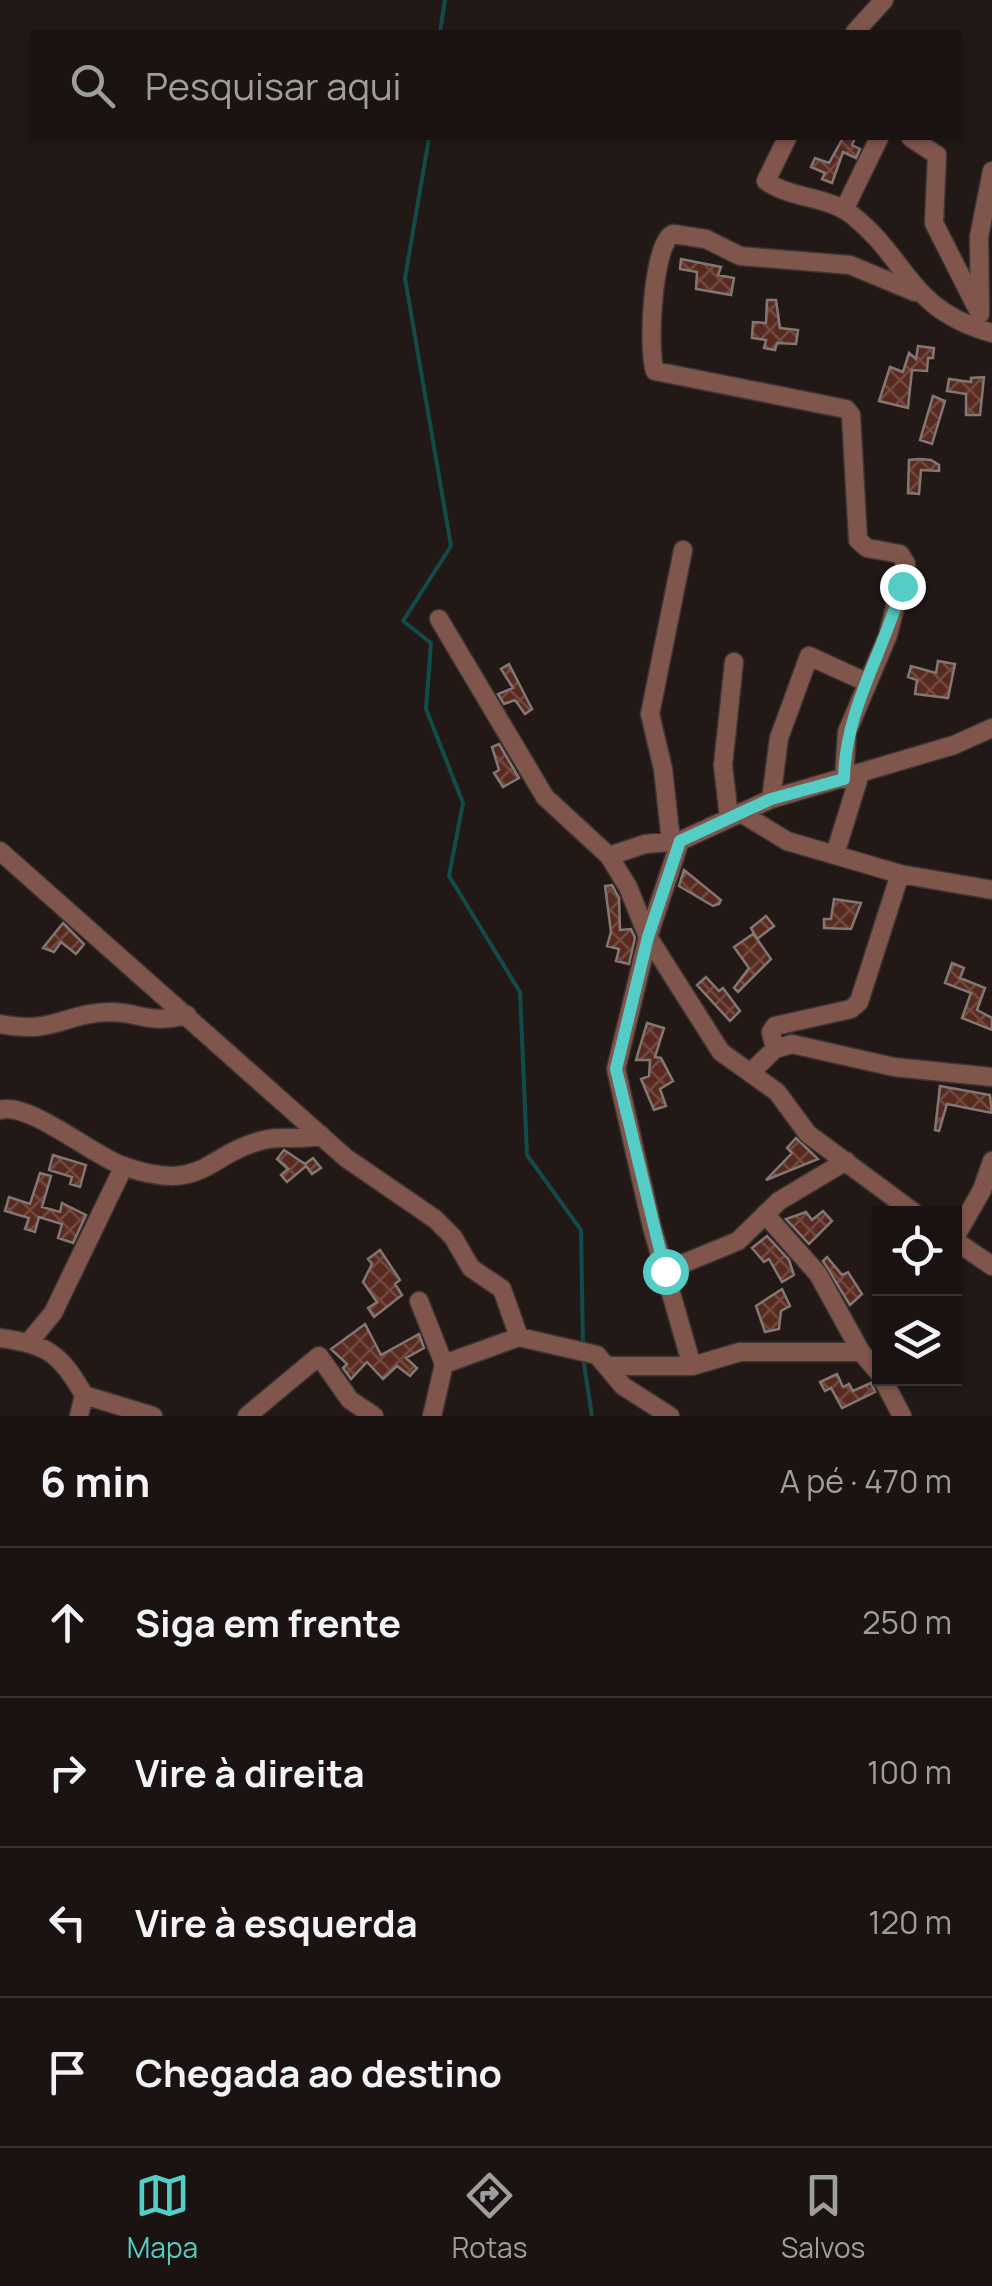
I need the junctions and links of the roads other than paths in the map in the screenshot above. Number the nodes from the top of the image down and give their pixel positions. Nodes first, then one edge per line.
1 (884, 0) edge
2 (857, 30) edge
3 (786, 140) edge
4 (877, 140) edge
5 (914, 140) edge
6 (992, 171) edge
7 (844, 210) junction
8 (915, 292) junction
9 (985, 326) edge
10 (684, 550) dead end
11 (438, 619) dead end
12 (734, 662) dead end
13 (866, 682) junction
14 (992, 728) edge
15 (852, 777) junction
16 (771, 799) junction
17 (736, 816) junction
18 (676, 842) junction
19 (0, 852) edge
20 (835, 854) junction
21 (610, 856) junction
22 (900, 874) junction
23 (992, 890) edge
24 (648, 937) junction
25 (187, 1015) junction
26 (0, 1024) edge
27 (774, 1050) junction
28 (752, 1072) junction
29 (992, 1077) edge
30 (0, 1110) edge
31 (321, 1135) junction
32 (992, 1161) edge
33 (846, 1162) junction
34 (124, 1166) junction
35 (905, 1206) edge
36 (765, 1214) junction
37 (962, 1225) edge
38 (962, 1245) edge
39 (992, 1266) edge
40 (665, 1271) junction
41 (419, 1301) dead end
42 (520, 1337) junction
43 (0, 1338) edge
44 (29, 1342) junction
45 (872, 1358) edge
46 (872, 1363) edge
47 (444, 1364) junction
48 (608, 1366) junction
49 (692, 1366) junction
50 (887, 1386) edge
51 (84, 1395) junction
52 (78, 1416) edge
53 (153, 1416) edge
54 (247, 1416) edge
55 (374, 1416) edge
56 (432, 1416) edge
57 (670, 1416) edge
58 (902, 1416) edge

1 - 2 street
3 - 7 street
4 - 7 street
5 - 9 street
6 - 9 street
7 - 8 street
8 - 9 street
8 - 13 street
10 - 18 street
11 - 21 street
12 - 17 street
13 - 15 street
13 - 16 street
14 - 15 street
15 - 16 street
15 - 20 street
16 - 17 street
17 - 18 street
17 - 20 street
18 - 21 street
18 - 24 street
19 - 25 street
20 - 22 street
21 - 24 street
22 - 23 street
22 - 27 street
24 - 28 street
24 - 40 street
25 - 26 street
25 - 31 street
27 - 28 street
27 - 29 street
28 - 33 street
30 - 34 street
31 - 34 street
31 - 42 street
32 - 37 street
33 - 35 street
33 - 36 street
34 - 44 street
36 - 40 street
36 - 45 street
38 - 39 street
40 - 49 street
41 - 47 street
42 - 47 street
42 - 48 street
43 - 44 street
44 - 51 street
46 - 49 street
47 - 56 street
48 - 49 street
48 - 57 street
50 - 58 street
51 - 52 street
51 - 53 street
54 - 55 street

